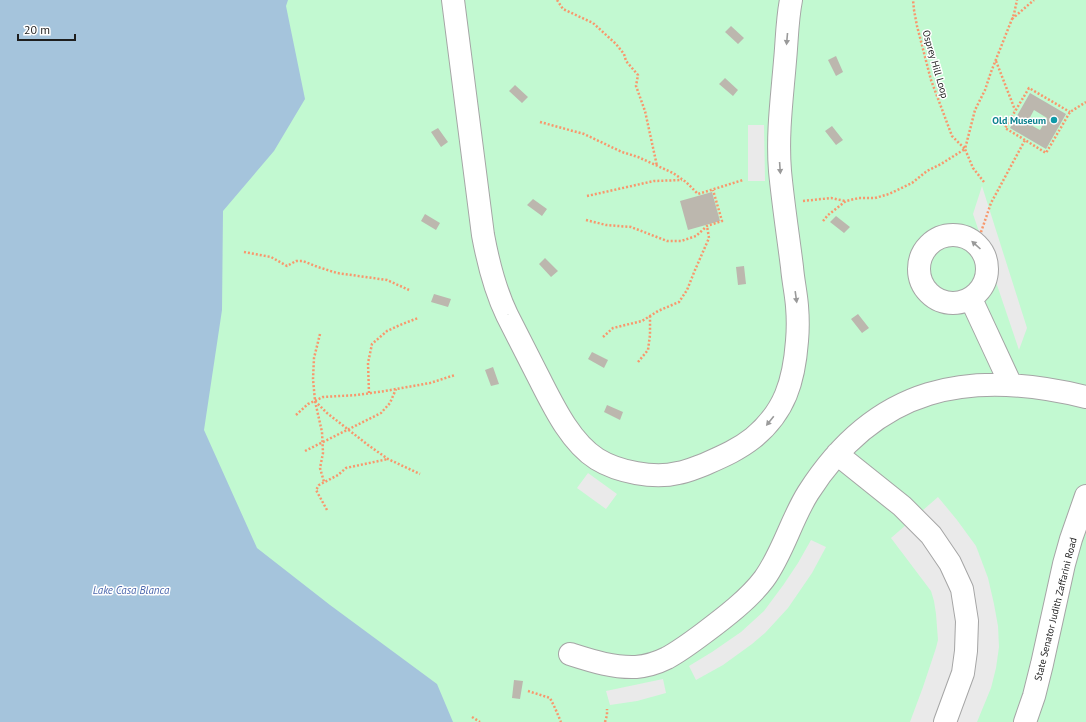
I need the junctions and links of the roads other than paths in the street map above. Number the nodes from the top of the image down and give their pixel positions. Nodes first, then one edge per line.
1 (453, 0) edge
2 (791, 0) edge
3 (971, 299) junction
4 (1011, 385) junction
5 (1086, 397) edge
6 (837, 454) junction
7 (1086, 496) edge
8 (570, 654) dead end
9 (945, 722) edge
10 (1025, 722) edge

2 -> 1 street
3 -> 3 street
3 - 4 street
4 - 5 street
4 - 6 street
6 - 8 street
6 - 9 street
7 - 10 street, State Senator Judith Zaffarini Road

